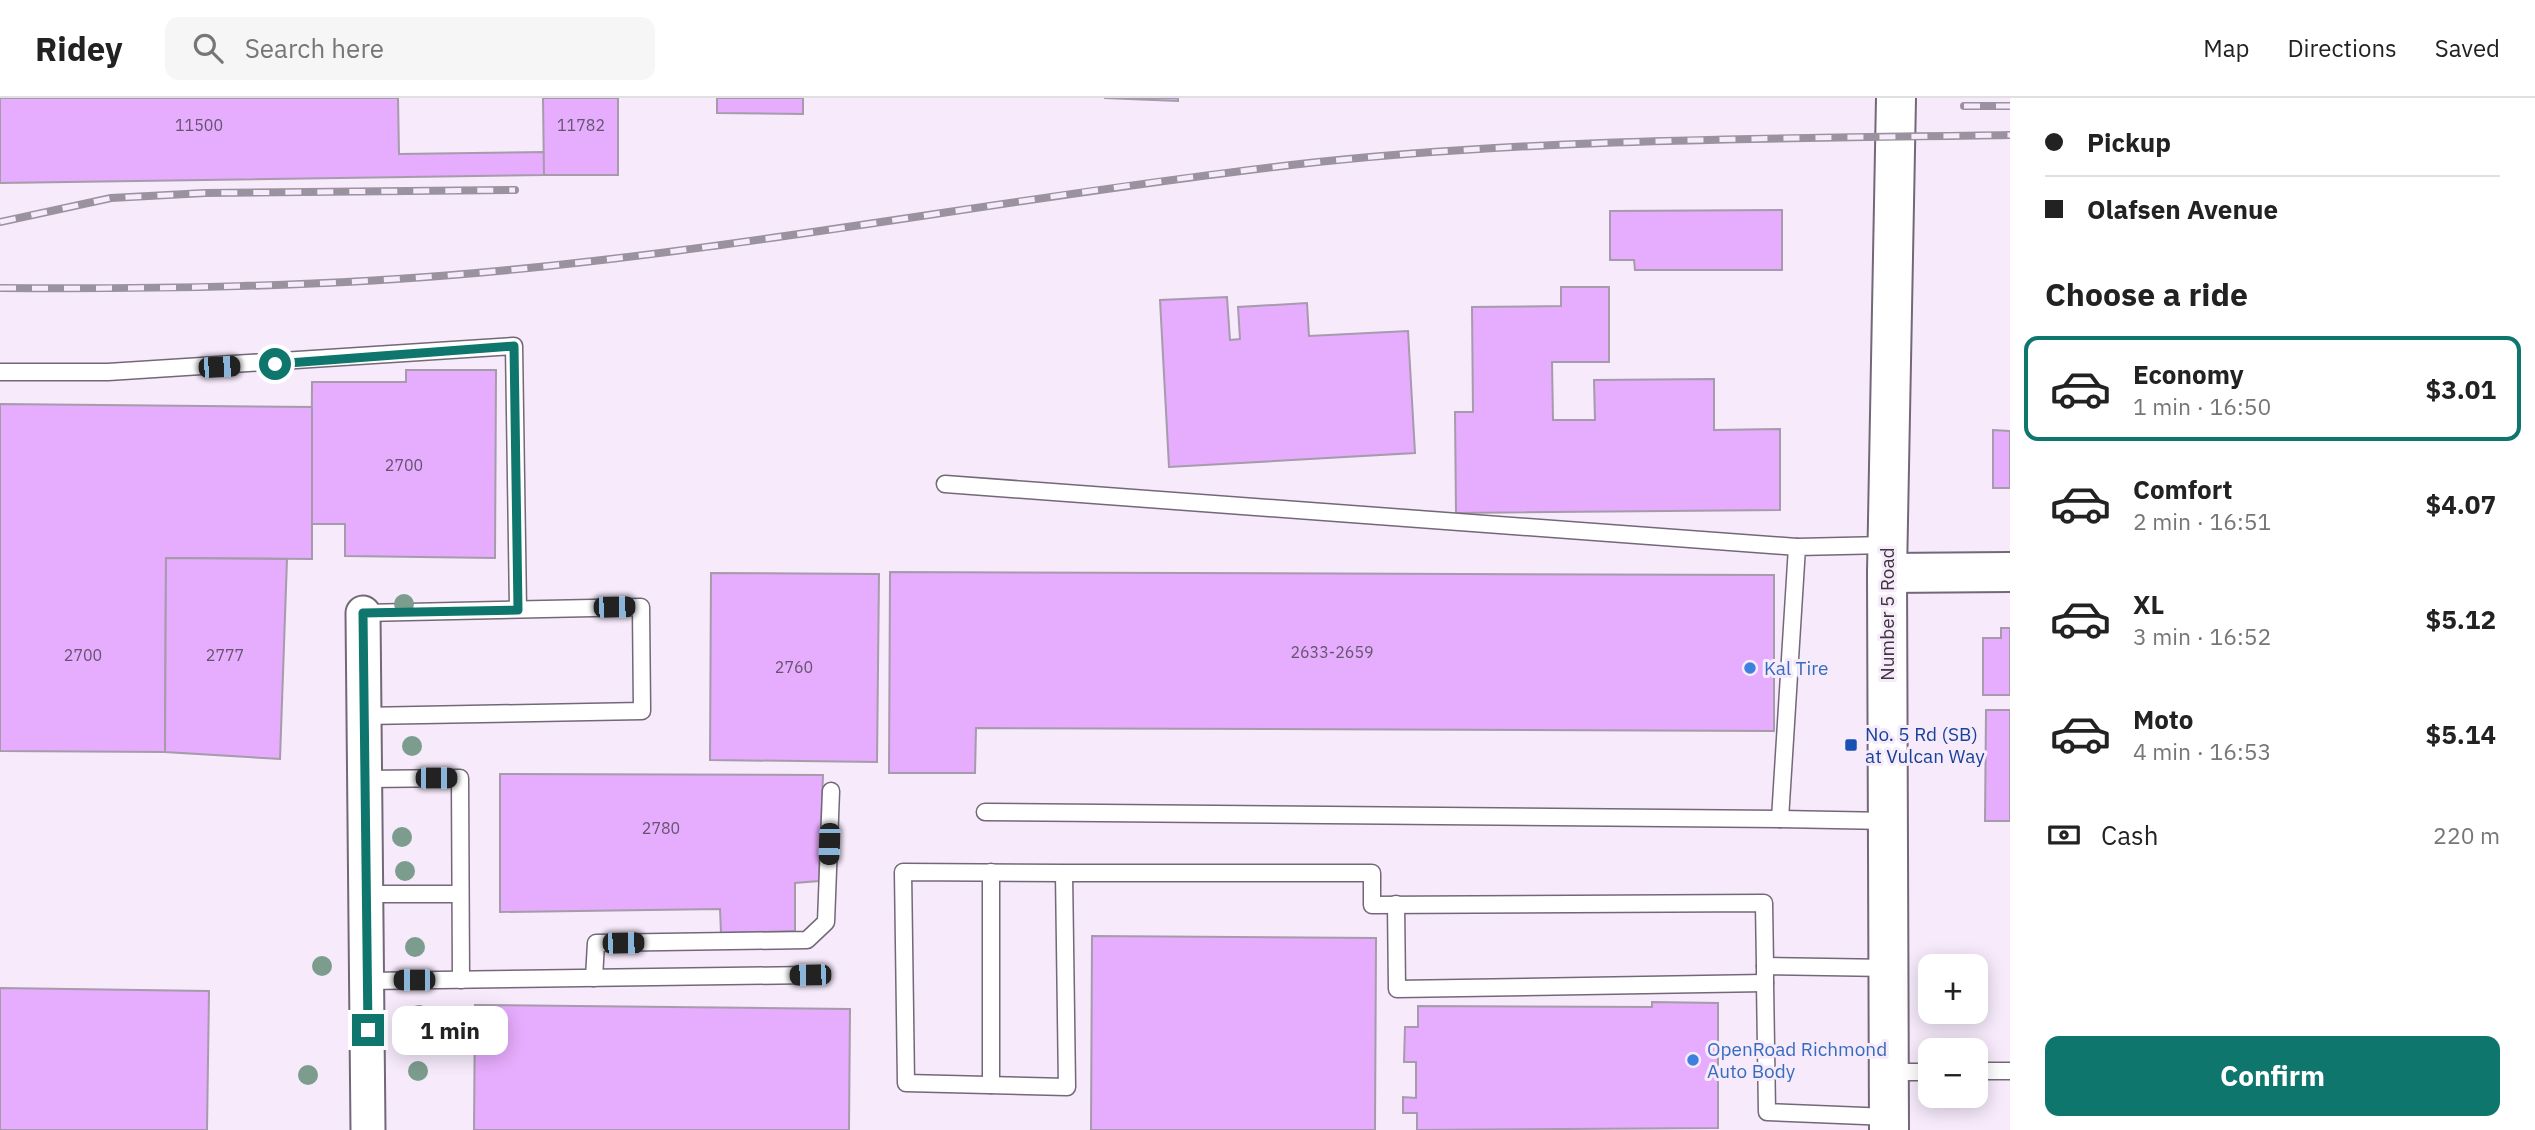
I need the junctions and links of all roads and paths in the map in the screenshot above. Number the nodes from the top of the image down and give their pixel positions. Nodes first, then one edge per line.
1 (1896, 98) edge
2 (0, 372) edge
3 (945, 484) dead end
4 (1797, 547) junction
5 (1887, 559) junction
6 (2010, 572) edge
7 (518, 610) junction
8 (363, 613) joint
9 (365, 716) junction
10 (365, 779) junction
11 (831, 791) dead end
12 (985, 812) dead end
13 (1780, 819) junction
14 (1888, 821) junction
15 (991, 873) junction
16 (1064, 873) junction
17 (366, 894) junction
18 (460, 894) junction
19 (1396, 904) junction
20 (1889, 968) junction
21 (1765, 974) junction
22 (810, 975) dead end
23 (594, 978) junction
24 (461, 980) junction
25 (367, 981) junction
26 (1988, 1071) edge
27 (2010, 1071) edge
28 (1889, 1072) junction
29 (1918, 1072) edge
30 (991, 1085) junction
31 (1889, 1124) edge
32 (368, 1130) edge

1 - 5 street, Number 5 Road
2 - 7 lane
3 - 4 lane
4 - 5 lane
4 - 13 lane
5 - 6 street
5 - 14 street, Number 5 Road
7 - 8 lane
7 - 9 lane
8 - 9 street
9 - 10 street
10 - 17 street
10 - 18 lane
11 - 23 lane
12 - 13 lane
13 - 14 lane
14 - 20 street, Number 5 Road
15 - 16 lane
15 - 30 lane
15 - 30 lane
16 - 19 lane
16 - 30 lane
17 - 18 lane
17 - 25 street
18 - 24 lane
19 - 21 lane
19 - 21 lane
20 - 21 lane
20 - 28 street, Number 5 Road
21 - 31 lane
22 - 23 lane
23 - 24 lane
24 - 25 lane
25 - 32 street
26 - 27 lane
28 - 29 lane
28 - 31 street, Number 5 Road

